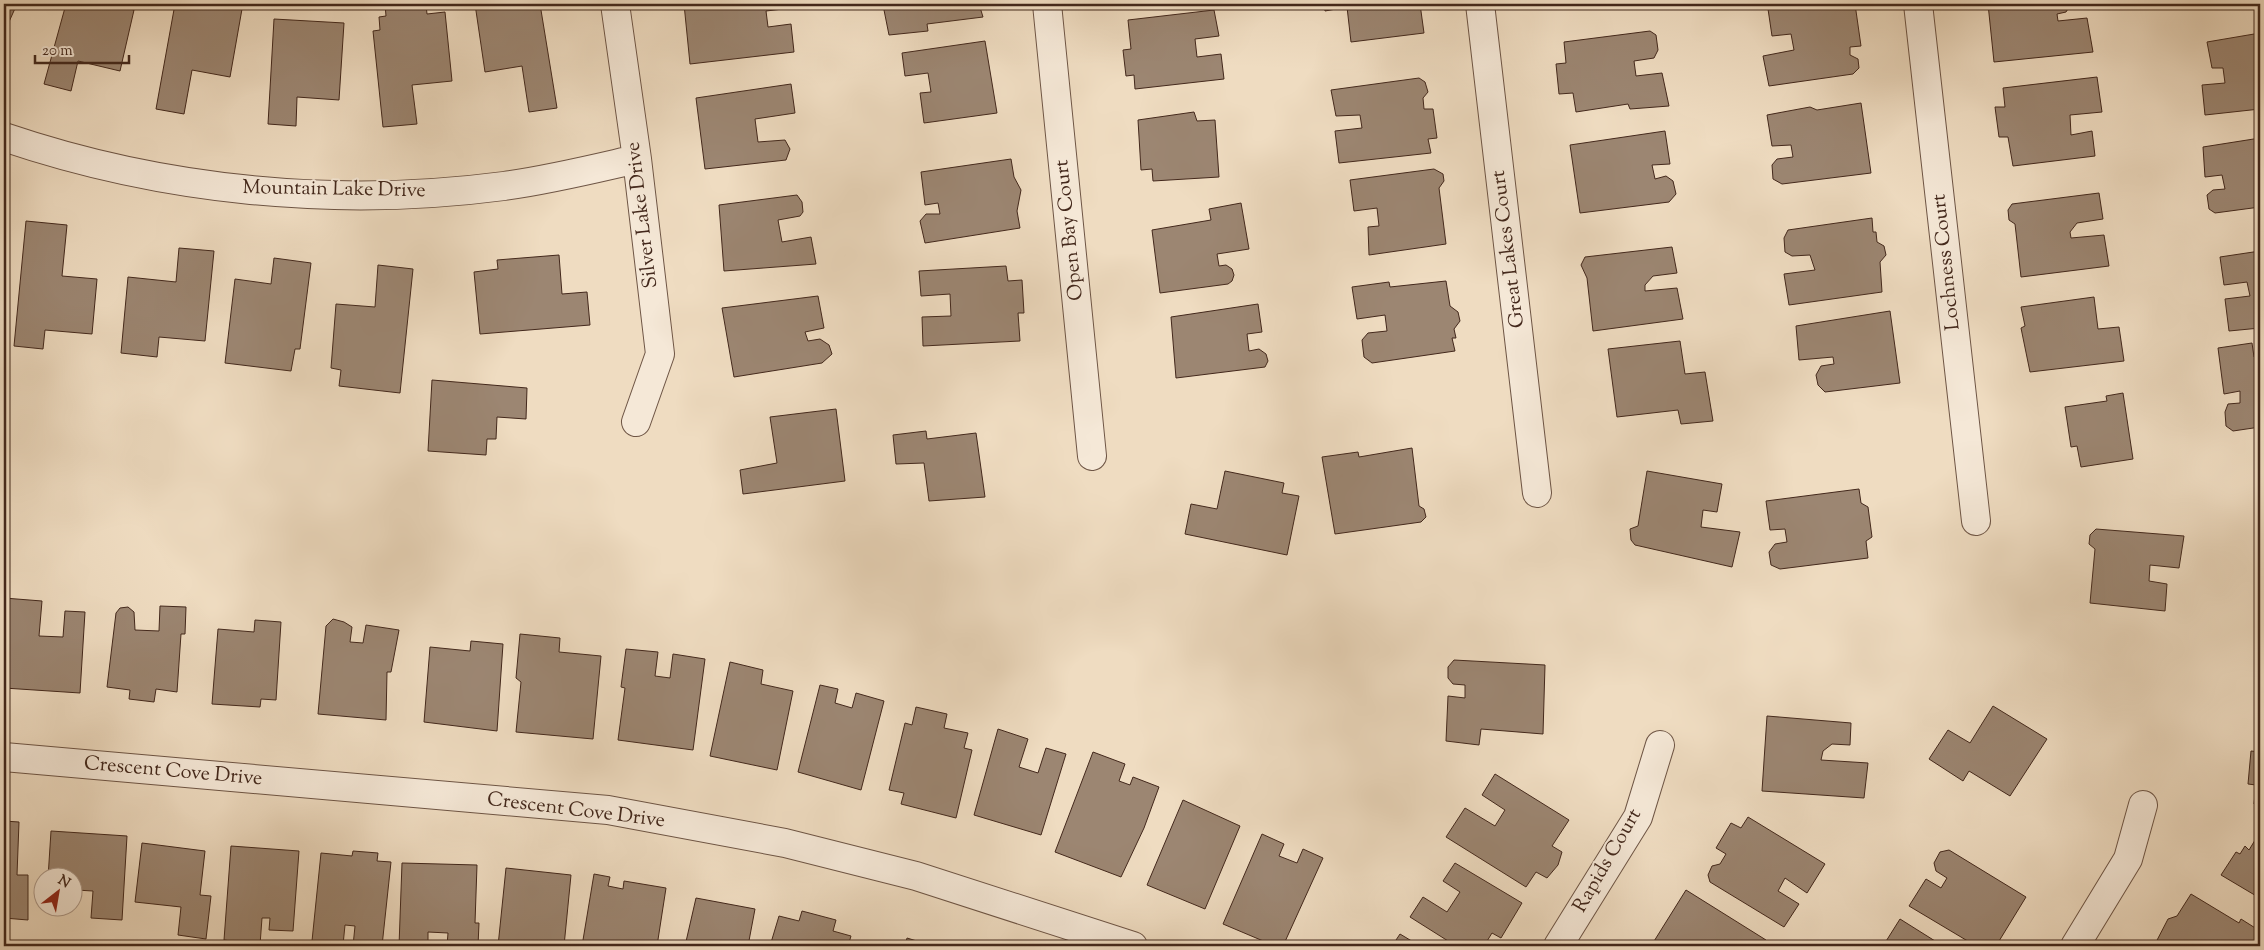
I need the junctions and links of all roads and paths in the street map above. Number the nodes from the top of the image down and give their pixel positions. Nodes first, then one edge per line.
1 (615, 4) edge
2 (1047, 4) edge
3 (1480, 4) edge
4 (1918, 4) edge
5 (4, 137) edge
6 (637, 159) junction
7 (636, 422) dead end
8 (1092, 456) dead end
9 (1537, 494) dead end
10 (1976, 521) dead end
11 (1660, 745) dead end
12 (4, 756) edge
13 (2143, 805) dead end
14 (1134, 946) edge
15 (1558, 946) edge
16 (2075, 946) edge

1 - 6 street, Silver Lake Drive
2 - 8 street, Open Bay Court
3 - 9 street, Great Lakes Court
4 - 10 street, Lochness Court
5 - 6 street, Mountain Lake Drive
6 - 7 street, Silver Lake Drive
11 - 15 street, Rapids Court
12 - 14 street, Crescent Cove Drive
13 - 16 street

